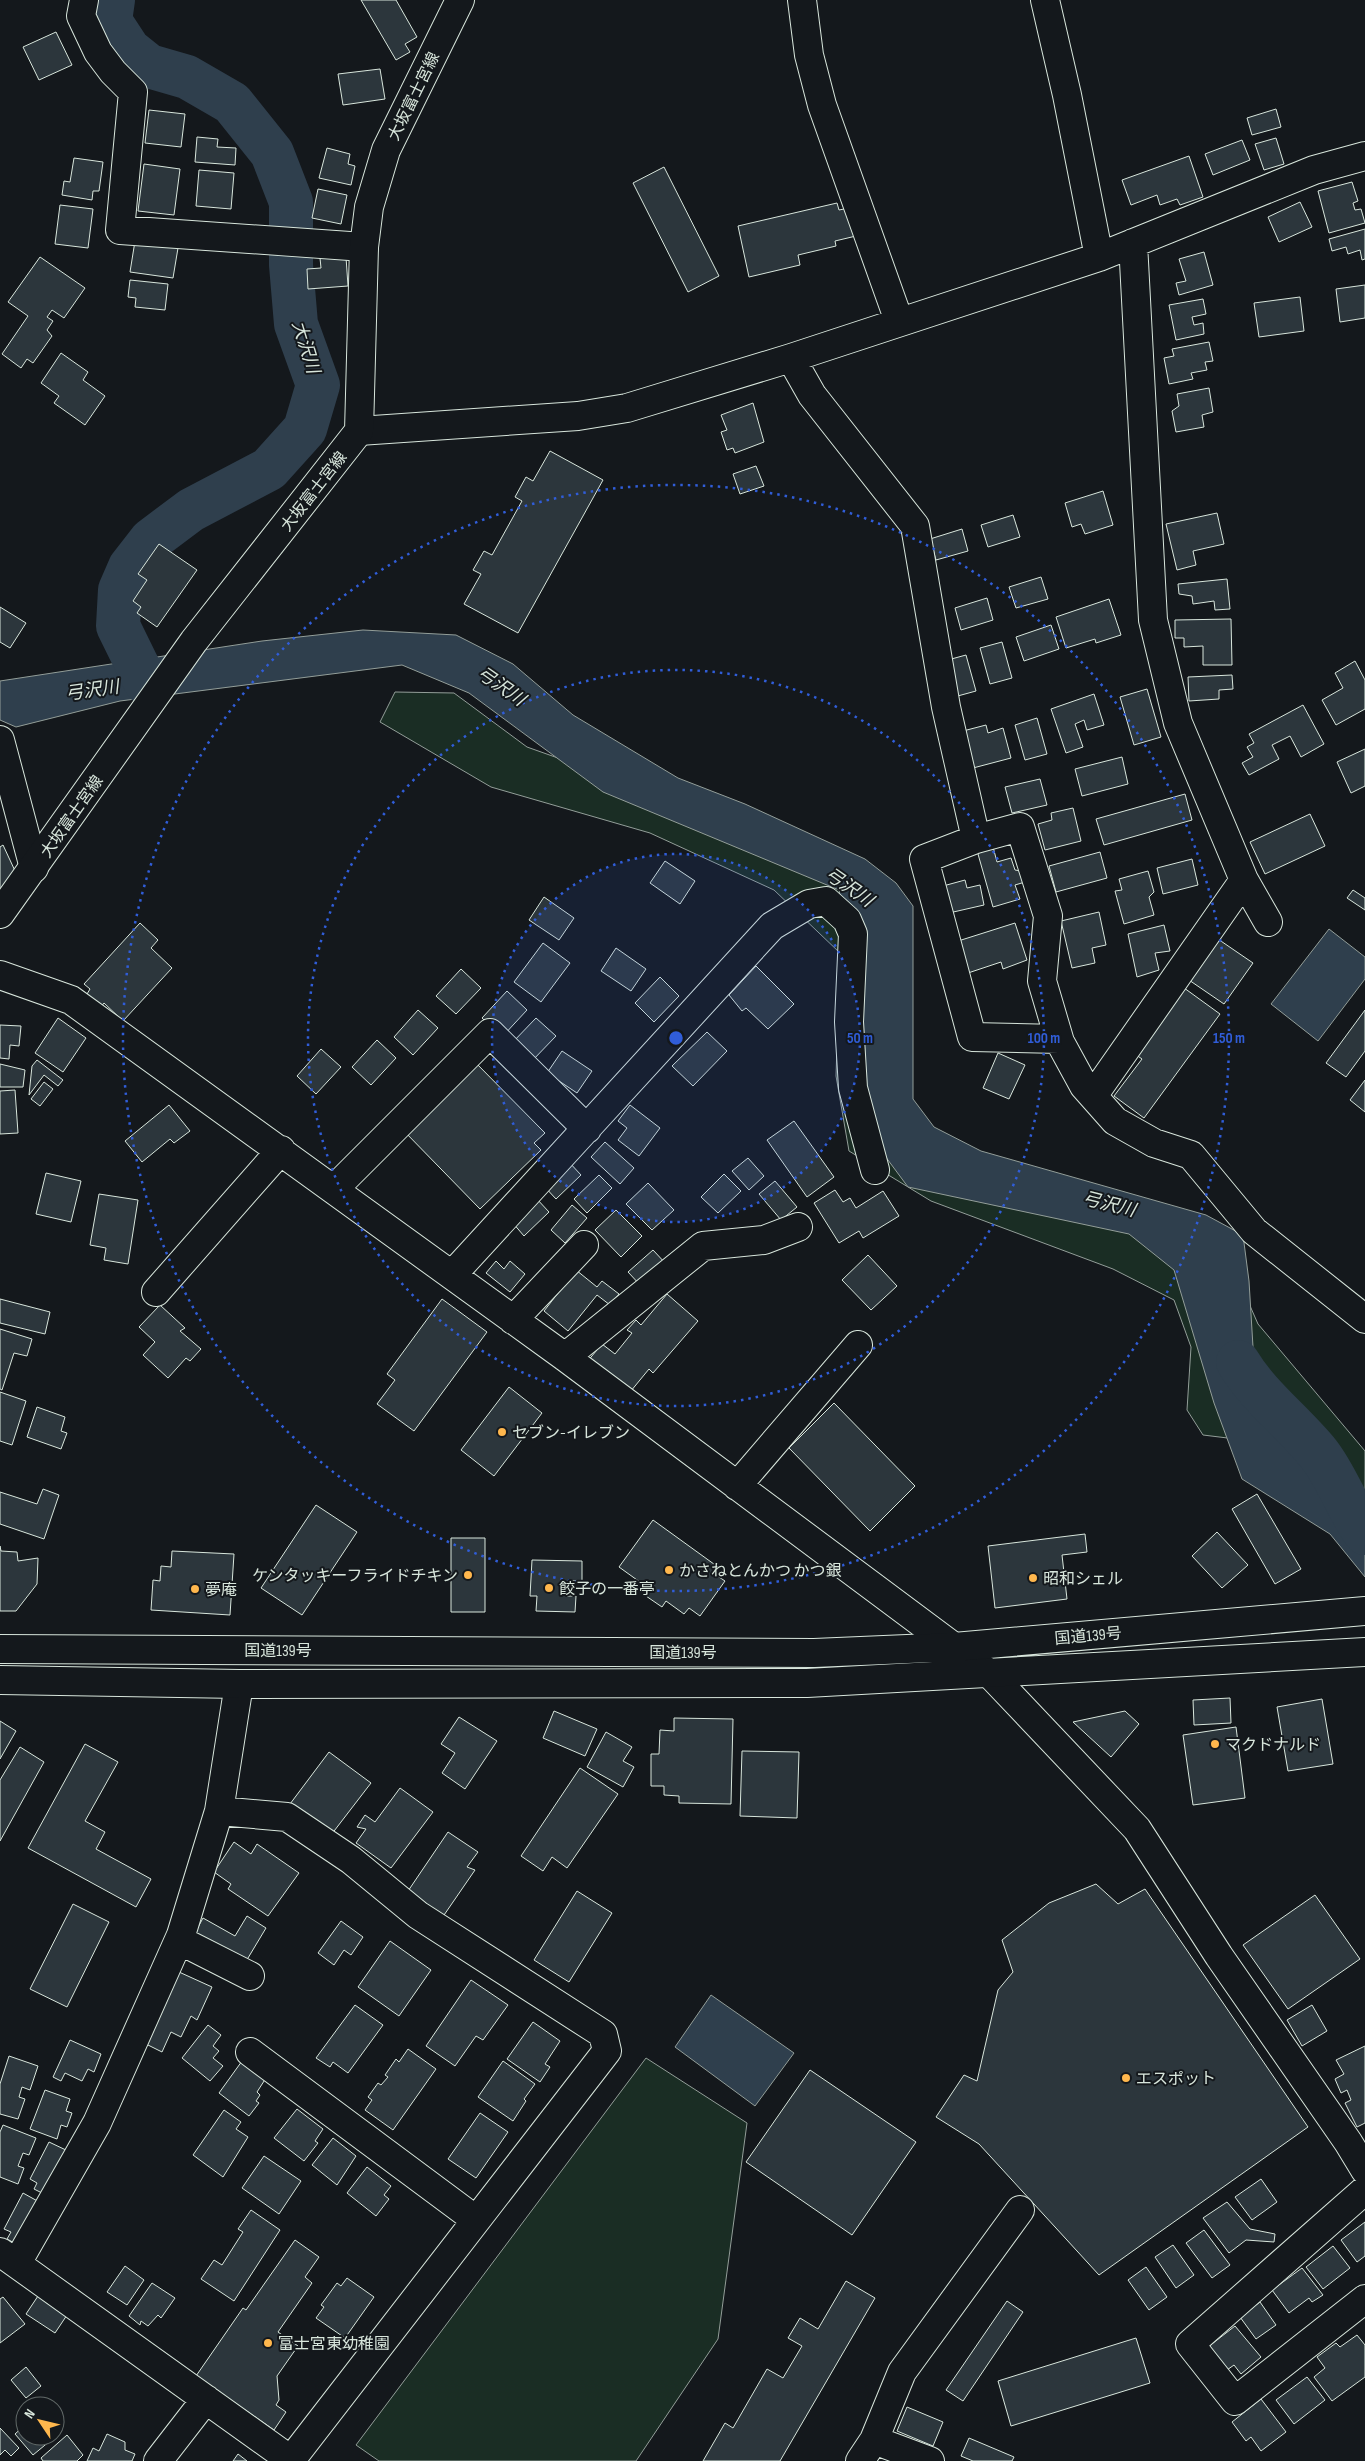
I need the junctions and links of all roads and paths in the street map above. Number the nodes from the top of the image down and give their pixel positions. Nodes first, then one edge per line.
1 (84, 0) edge
2 (460, 0) edge
3 (802, 0) edge
4 (1045, 0) edge
5 (1365, 156) edge
6 (1133, 243) junction
7 (364, 248) junction
8 (1099, 256) junction
9 (899, 321) junction
10 (791, 358) junction
11 (359, 431) junction
12 (0, 740) edge
13 (976, 839) junction
14 (34, 868) junction
15 (1244, 880) junction
16 (0, 914) edge
17 (1268, 922) dead end
18 (0, 975) edge
19 (1059, 1039) junction
20 (1093, 1096) junction
21 (587, 1129) junction
22 (281, 1150) junction
23 (875, 1170) dead end
24 (334, 1189) junction
25 (798, 1227) dead end
26 (584, 1245) dead end
27 (452, 1275) junction
28 (156, 1292) dead end
29 (513, 1320) junction
30 (1365, 1320) edge
31 (858, 1345) dead end
32 (565, 1357) junction
33 (738, 1486) junction
34 (1365, 1611) edge
35 (954, 1647) junction
36 (0, 1649) edge
37 (1365, 1652) edge
38 (990, 1674) junction
39 (0, 1680) edge
40 (239, 1684) junction
41 (219, 1812) junction
42 (179, 1940) junction
43 (250, 1976) dead end
44 (250, 2052) dead end
45 (1365, 2170) edge
46 (1365, 2190) edge
47 (1020, 2210) dead end
48 (476, 2220) junction
49 (8, 2258) edge
50 (1365, 2299) edge
51 (206, 2399) junction
52 (867, 2451) edge
53 (158, 2461) edge
54 (291, 2461) edge
55 (930, 2461) edge

1 - 7 main road
2 - 7 main road, 大坂富士宮線
3 - 9 main road
4 - 8 main road
5 - 6 main road
6 - 8 main road
6 - 15 main road
7 - 11 main road, 大坂富士宮線
8 - 9 main road
9 - 10 main road
10 - 11 main road
10 - 13 main road
11 - 14 main road, 大坂富士宮線
12 - 14 main road
13 - 19 main road
13 - 19 main road
14 - 16 main road, 大坂富士宮線
15 - 17 main road
15 - 20 main road
18 - 22 main road
19 - 20 main road
20 - 30 main road
21 - 23 main road
21 - 24 main road
21 - 27 main road
22 - 24 main road
22 - 28 main road
24 - 27 main road
25 - 32 main road
26 - 29 main road
27 - 29 main road
29 - 32 main road
31 - 33 main road
32 - 33 main road
33 - 35 main road
34 - 35 main road, 国道139号
35 - 36 main road, 国道139号
35 - 38 main road
37 - 38 main road, 国道139号
38 - 40 main road, 国道139号
38 - 45 main road
39 - 40 main road, 国道139号
40 - 41 main road
41 - 42 main road
41 - 48 main road
42 - 43 main road
42 - 49 main road
44 - 48 main road
46 - 50 main road
47 - 52 main road
48 - 54 main road
49 - 51 main road
51 - 53 main road
51 - 54 main road
52 - 55 main road

